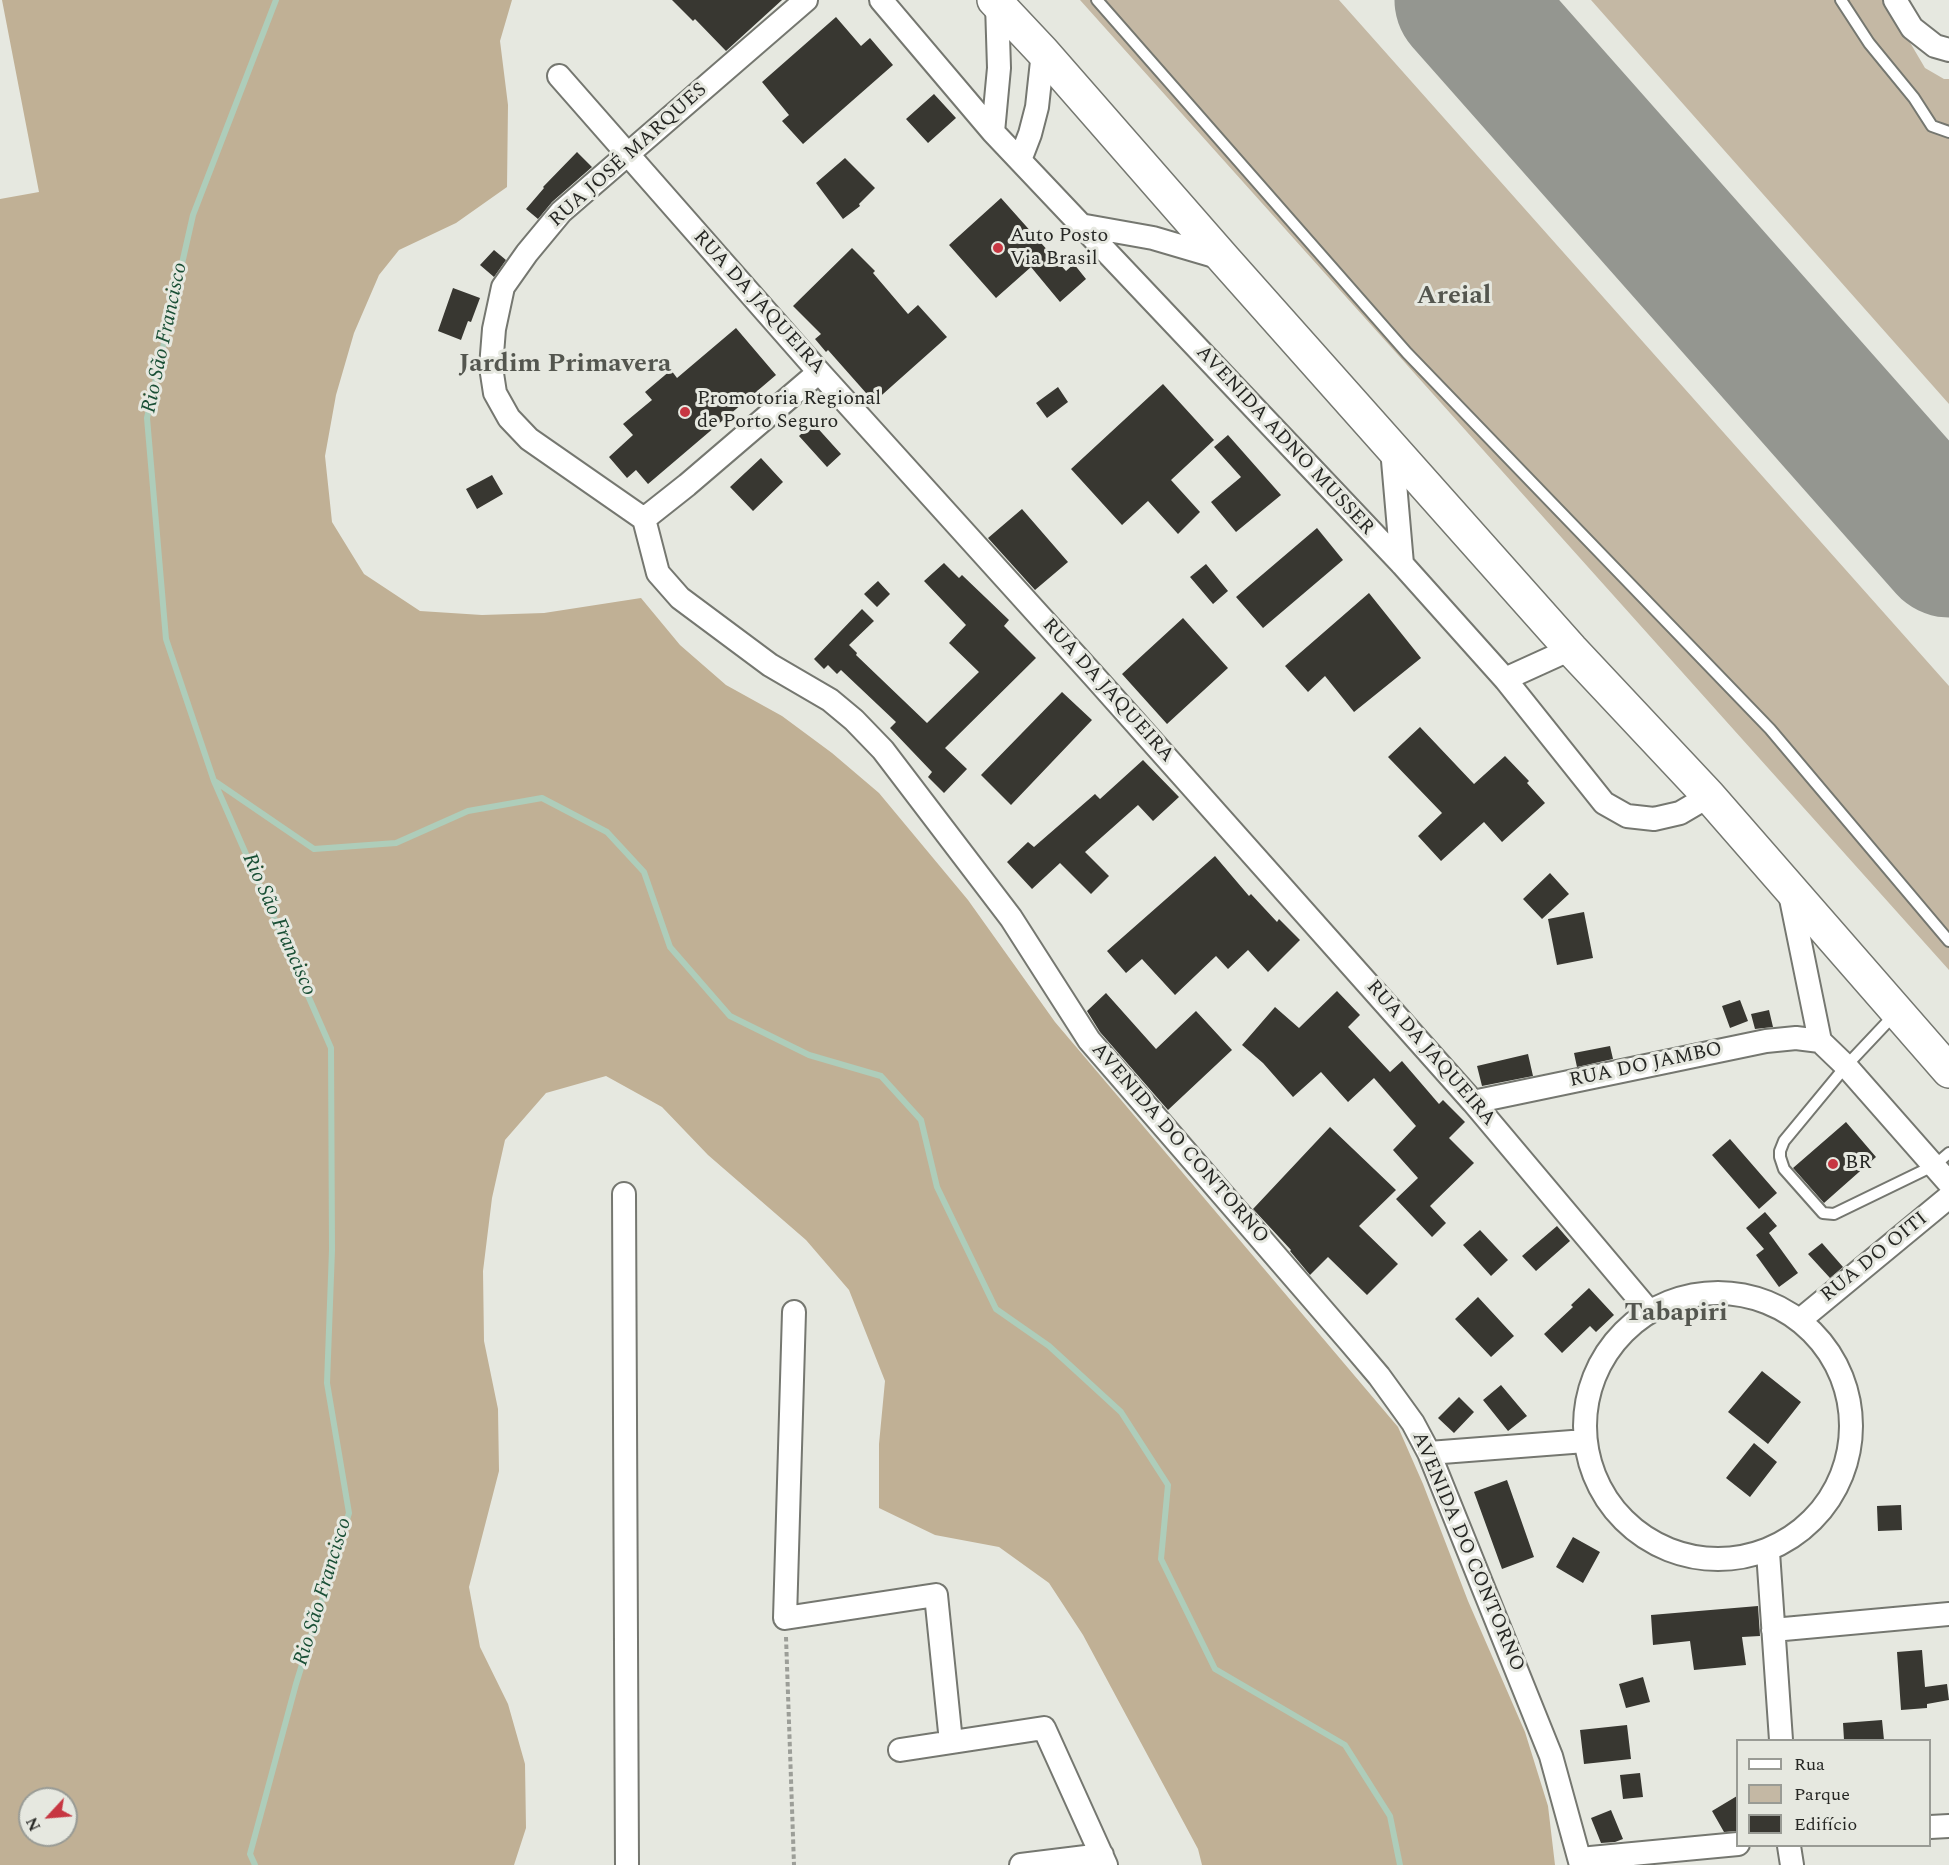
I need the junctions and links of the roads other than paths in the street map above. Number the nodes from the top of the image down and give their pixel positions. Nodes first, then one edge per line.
1 (806, 0) edge
2 (881, 0) edge
3 (1096, 0) edge
4 (1841, 0) edge
5 (1895, 0) edge
6 (996, 2) edge
7 (1949, 50) edge
8 (1043, 52) junction
9 (559, 76) dead end
10 (993, 132) junction
11 (1949, 132) edge
12 (627, 155) junction
13 (1020, 160) junction
14 (1080, 225) junction
15 (1224, 259) junction
16 (819, 372) junction
17 (1392, 449) junction
18 (644, 519) junction
19 (1402, 564) junction
20 (1571, 649) junction
21 (1505, 679) junction
22 (1710, 796) junction
23 (1788, 887) junction
24 (1949, 941) edge
25 (1897, 1011) junction
26 (1820, 1041) junction
27 (1846, 1066) junction
28 (1949, 1071) edge
29 (1473, 1102) junction
30 (1942, 1159) edge
31 (1949, 1183) edge
32 (624, 1194) dead end
33 (1949, 1197) edge
34 (1649, 1311) junction
35 (794, 1312) dead end
36 (1800, 1320) junction
37 (1585, 1441) junction
38 (1430, 1453) junction
39 (1768, 1552) junction
40 (1949, 1614) edge
41 (1773, 1630) junction
42 (1781, 1739) edge
43 (951, 1742) junction
44 (900, 1750) dead end
45 (1949, 1826) edge
46 (1931, 1827) edge
47 (1736, 1844) edge
48 (1789, 1847) edge
49 (1104, 1860) edge
50 (1580, 1862) edge
51 (627, 1865) edge
52 (1021, 1865) edge
53 (1792, 1865) edge

1 - 12 street, RUA JOSÉ MARQUES
2 - 10 street, AVENIDA ADNO MUSSER
3 - 24 lane
4 - 11 lane
5 - 7 street
6 - 8 main road
6 - 10 street
8 - 13 street
8 - 15 main road
9 - 12 street, RUA DA JAQUEIRA
10 - 13 street, AVENIDA ADNO MUSSER
12 - 16 street, RUA DA JAQUEIRA
12 - 18 street, RUA JOSÉ MARQUES
13 - 14 street, AVENIDA ADNO MUSSER
14 - 15 street
14 - 19 street, AVENIDA ADNO MUSSER
15 - 17 main road
16 - 18 street
16 - 29 street, RUA DA JAQUEIRA
17 - 19 street
17 - 20 main road
18 - 38 street, AVENIDA DO CONTORNO
19 - 21 street, AVENIDA ADNO MUSSER
20 - 21 street
20 - 22 main road
21 - 22 street, AVENIDA ADNO MUSSER
22 - 23 main road
23 - 25 main road
23 - 26 street
25 - 27 lane
25 - 28 main road
26 - 27 street
26 - 29 street, RUA DO JAMBO
27 - 30 street
27 - 30 lane
29 - 34 street, RUA DA JAQUEIRA
30 - 31 street
32 - 51 street
33 - 36 street, RUA DO OITI
34 - 36 street
34 - 37 street
35 - 43 street
36 - 39 street
37 - 38 street
37 - 39 street
38 - 50 street, AVENIDA DO CONTORNO
39 - 41 street
40 - 41 street
41 - 42 street
43 - 44 street
43 - 49 street
45 - 46 street
47 - 50 street
48 - 53 street
49 - 52 street

